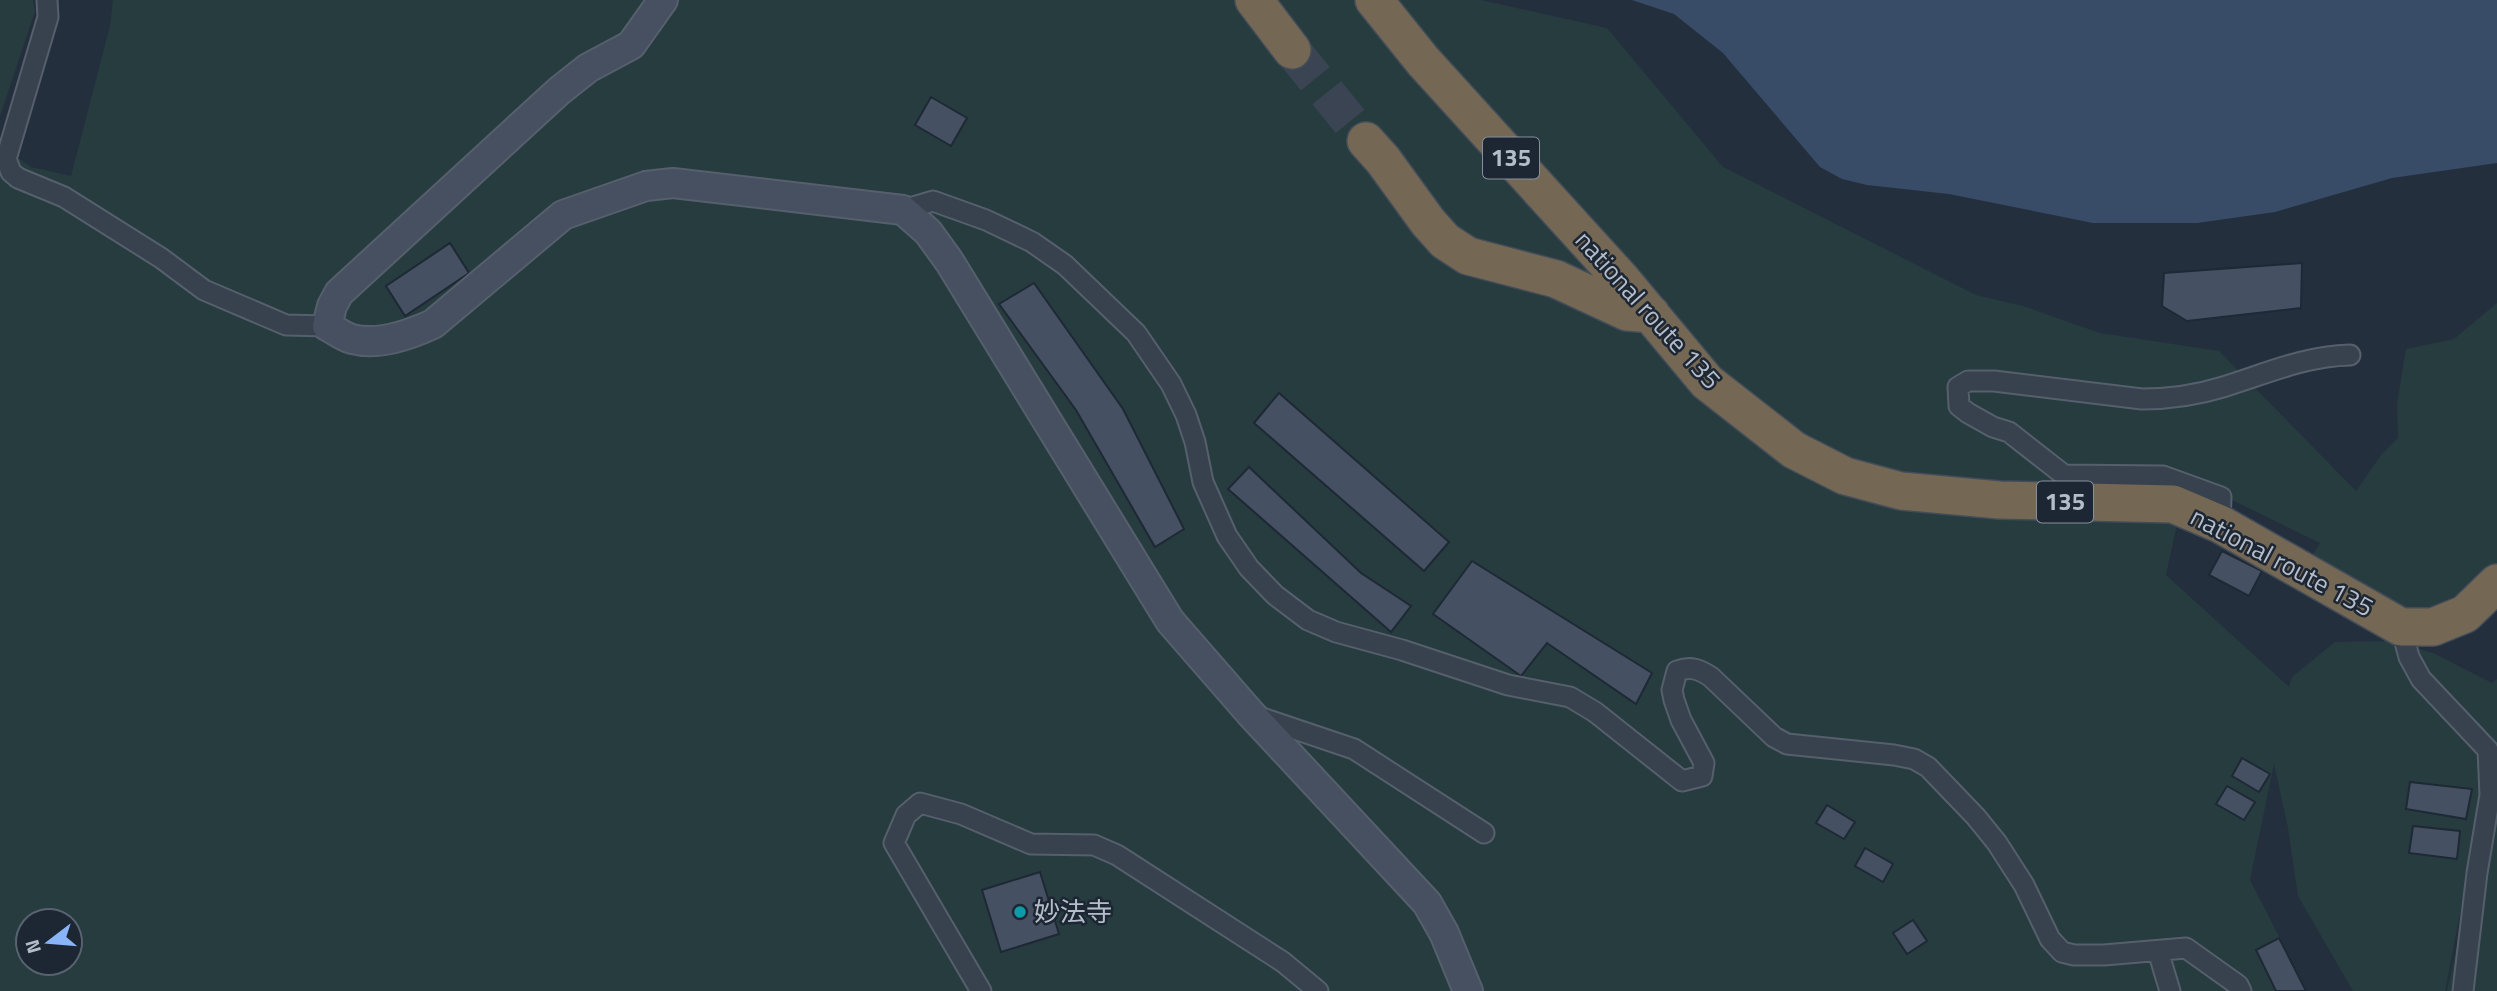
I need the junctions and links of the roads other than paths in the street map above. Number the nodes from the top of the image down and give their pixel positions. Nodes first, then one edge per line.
1 (47, 0) edge
2 (663, 0) edge
3 (1254, 0) edge
4 (1374, 0) edge
5 (1292, 50) tunnel mouth
6 (1366, 141) tunnel mouth
7 (903, 210) junction
8 (1651, 314) junction
9 (327, 326) junction
10 (2350, 355) dead end
11 (2220, 524) junction
12 (2497, 583) edge
13 (2401, 627) junction
14 (1251, 714) junction
15 (2492, 749) edge
16 (1484, 833) dead end
17 (2158, 951) junction
18 (981, 991) edge
19 (1318, 991) edge
20 (1468, 991) edge
21 (2170, 991) edge
22 (2241, 991) edge
23 (2463, 991) edge

1 - 9 street
2 - 9 street
3 - 5 highway
4 - 8 highway, national route 135 / 135
6 - 8 highway, national route 135
7 - 9 street
7 - 14 street
7 - 17 street
8 - 11 highway, national route 135 / 135
10 - 11 street
11 - 13 highway, national route 135 / 135
12 - 13 highway, national route 135
13 - 15 street
14 - 16 street
14 - 20 street
15 - 23 street
17 - 21 street
17 - 22 street
18 - 19 street

